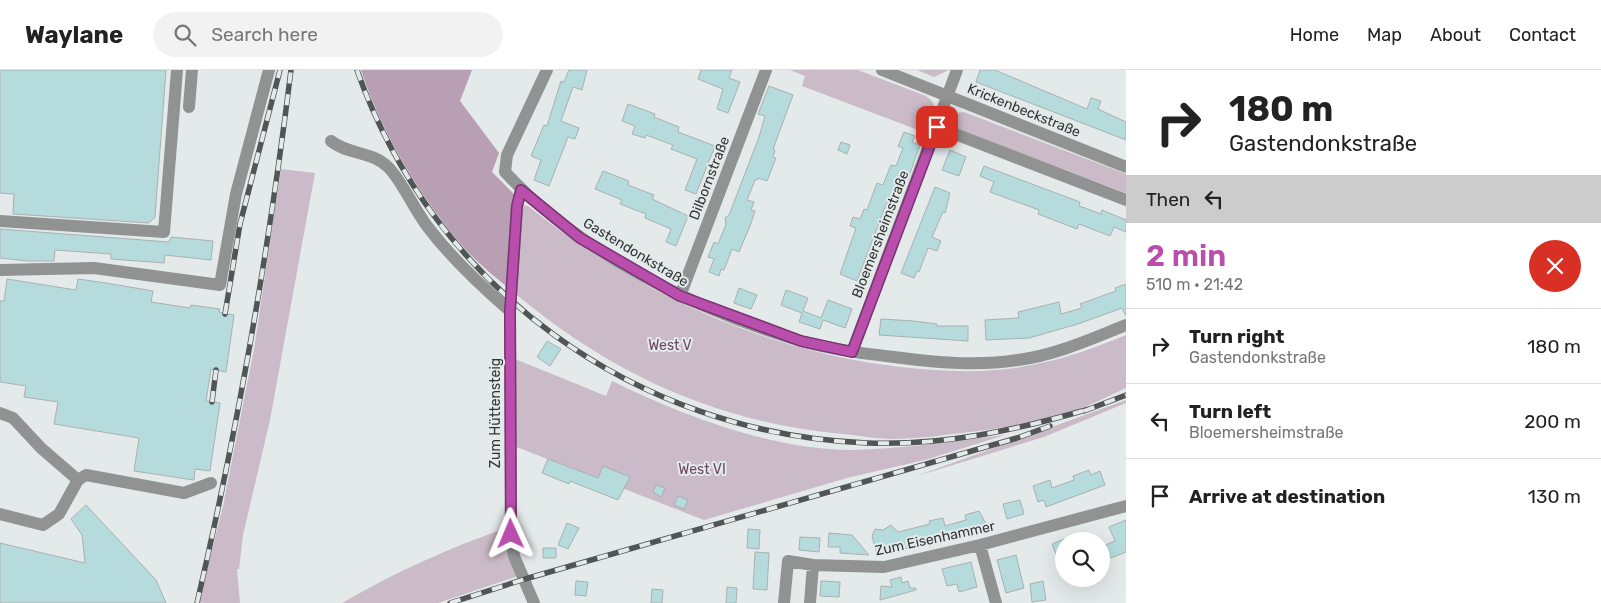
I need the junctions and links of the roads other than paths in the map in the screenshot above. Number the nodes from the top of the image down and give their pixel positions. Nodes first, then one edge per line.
1 (177, 70) edge
2 (192, 70) edge
3 (269, 70) edge
4 (547, 70) edge
5 (766, 70) edge
6 (882, 70) edge
7 (957, 70) edge
8 (948, 95) junction
9 (189, 107) dead end
10 (937, 127) junction
11 (331, 141) dead end
12 (1126, 167) edge
13 (521, 190) junction
14 (1126, 200) edge
15 (0, 221) edge
16 (0, 270) edge
17 (680, 296) junction
18 (510, 311) junction
19 (1126, 325) edge
20 (852, 352) junction
21 (0, 414) edge
22 (78, 480) junction
23 (211, 483) dead end
24 (1126, 506) edge
25 (0, 514) edge
26 (980, 545) junction
27 (813, 565) junction
28 (534, 603) edge
29 (784, 603) edge
30 (810, 603) edge
31 (996, 603) edge

1 - 15 street
2 - 9 street
3 - 16 street
4 - 13 street, Gastendonkstraße
5 - 17 street, Dilbornstraße
6 - 8 street, Krickenbeckstraße
7 - 8 street, Bloemersheimstraße
8 - 10 street, Bloemersheimstraße
8 - 12 street, Krickenbeckstraße
10 - 14 street
10 - 20 street, Bloemersheimstraße
11 - 18 street
13 - 17 street, Gastendonkstraße
13 - 18 street, Zum Hüttensteig
17 - 20 street, Gastendonkstraße
18 - 28 street, Zum Hüttensteig
19 - 20 street, Gastendonkstraße
21 - 22 street
22 - 23 street
22 - 25 street
24 - 26 street, Zum Eisenhammer
26 - 27 street, Zum Eisenhammer
26 - 31 street
27 - 29 street, Zum Eisenhammer
27 - 30 street

